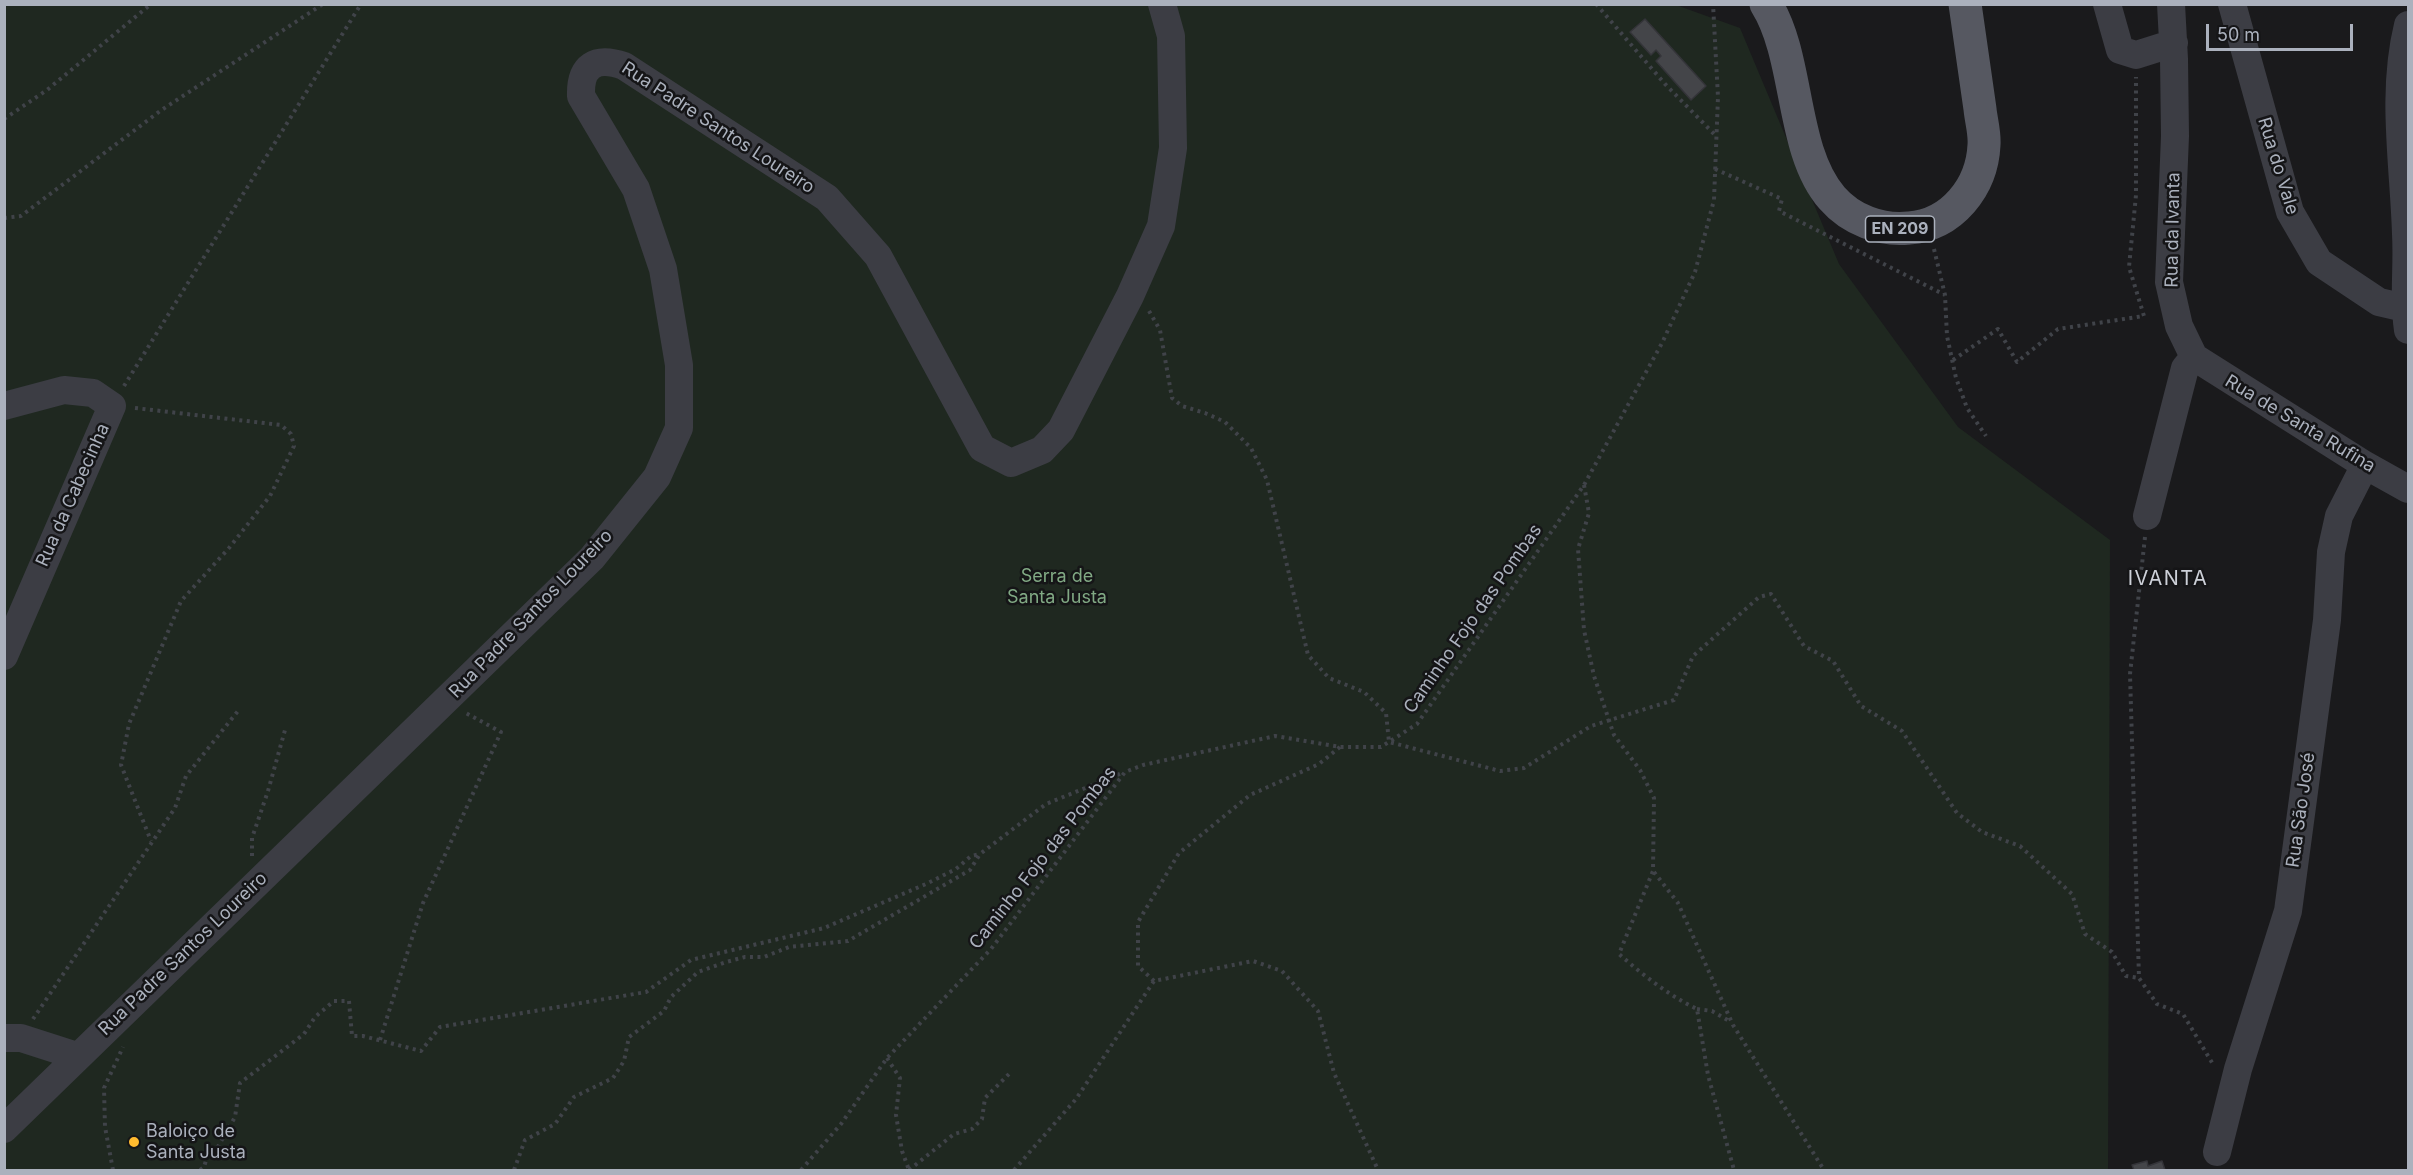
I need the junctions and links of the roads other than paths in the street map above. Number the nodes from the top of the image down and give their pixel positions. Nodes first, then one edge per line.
1 (1162, 4) edge
2 (1965, 4) edge
3 (2107, 4) edge
4 (2171, 4) edge
5 (2232, 4) edge
6 (1772, 7) edge
7 (2409, 26) edge
8 (2174, 51) junction
9 (2407, 319) edge
10 (2194, 357) junction
11 (4, 406) edge
12 (2365, 465) junction
13 (2409, 489) edge
14 (2147, 516) road end
15 (4, 656) edge
16 (13, 1038) edge
17 (77, 1056) junction
18 (4, 1129) edge
19 (2217, 1152) dead end

1 - 17 street, Rua Padre Santos Loureiro
2 - 6 main road, EN 209
3 - 8 street
4 - 8 street, Rua da Ivanta
5 - 9 street, Rua do Vale
7 - 9 street
8 - 10 street, Rua da Ivanta
10 - 12 street, Rua de Santa Rufina
10 - 14 street
11 - 15 street, Rua da Cabecinha
12 - 13 street, Rua de Santa Rufina
12 - 19 street, Rua São José
16 - 17 street
17 - 18 street, Rua Padre Santos Loureiro

